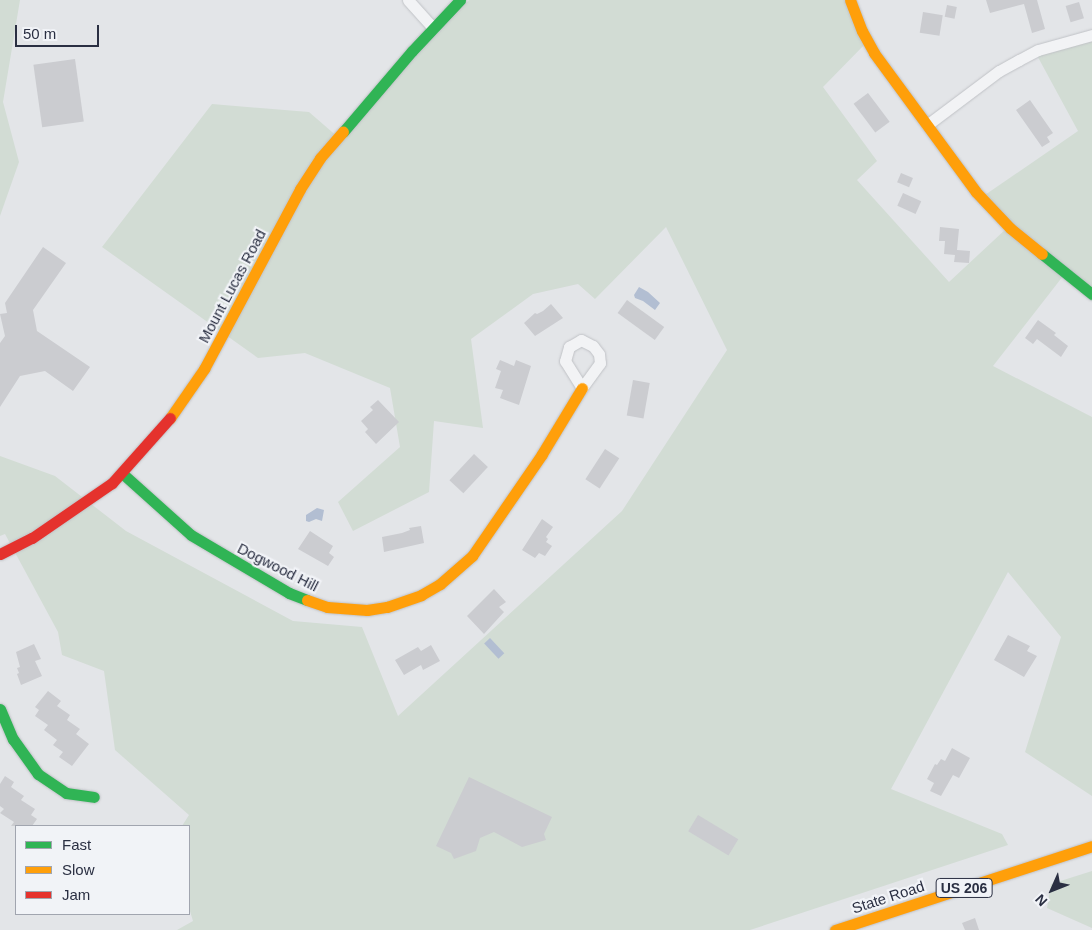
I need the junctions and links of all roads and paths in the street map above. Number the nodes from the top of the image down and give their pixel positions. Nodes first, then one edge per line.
1 (408, 0) edge
2 (460, 0) edge
3 (850, 0) edge
4 (433, 28) junction
5 (1092, 35) edge
6 (927, 126) junction
7 (1092, 294) edge
8 (582, 388) dead end
9 (123, 474) junction
10 (0, 554) edge
11 (0, 710) edge
12 (94, 797) dead end
13 (1092, 846) edge
14 (835, 930) edge

1 - 4 street
2 - 4 main road, Mount Lucas Road
3 - 6 main road
4 - 9 main road, Mount Lucas Road
5 - 6 street
6 - 7 main road
8 - 9 main road, Dogwood Hill
9 - 10 main road, Mount Lucas Road
11 - 12 main road
13 - 14 main road, State Road / US 206

